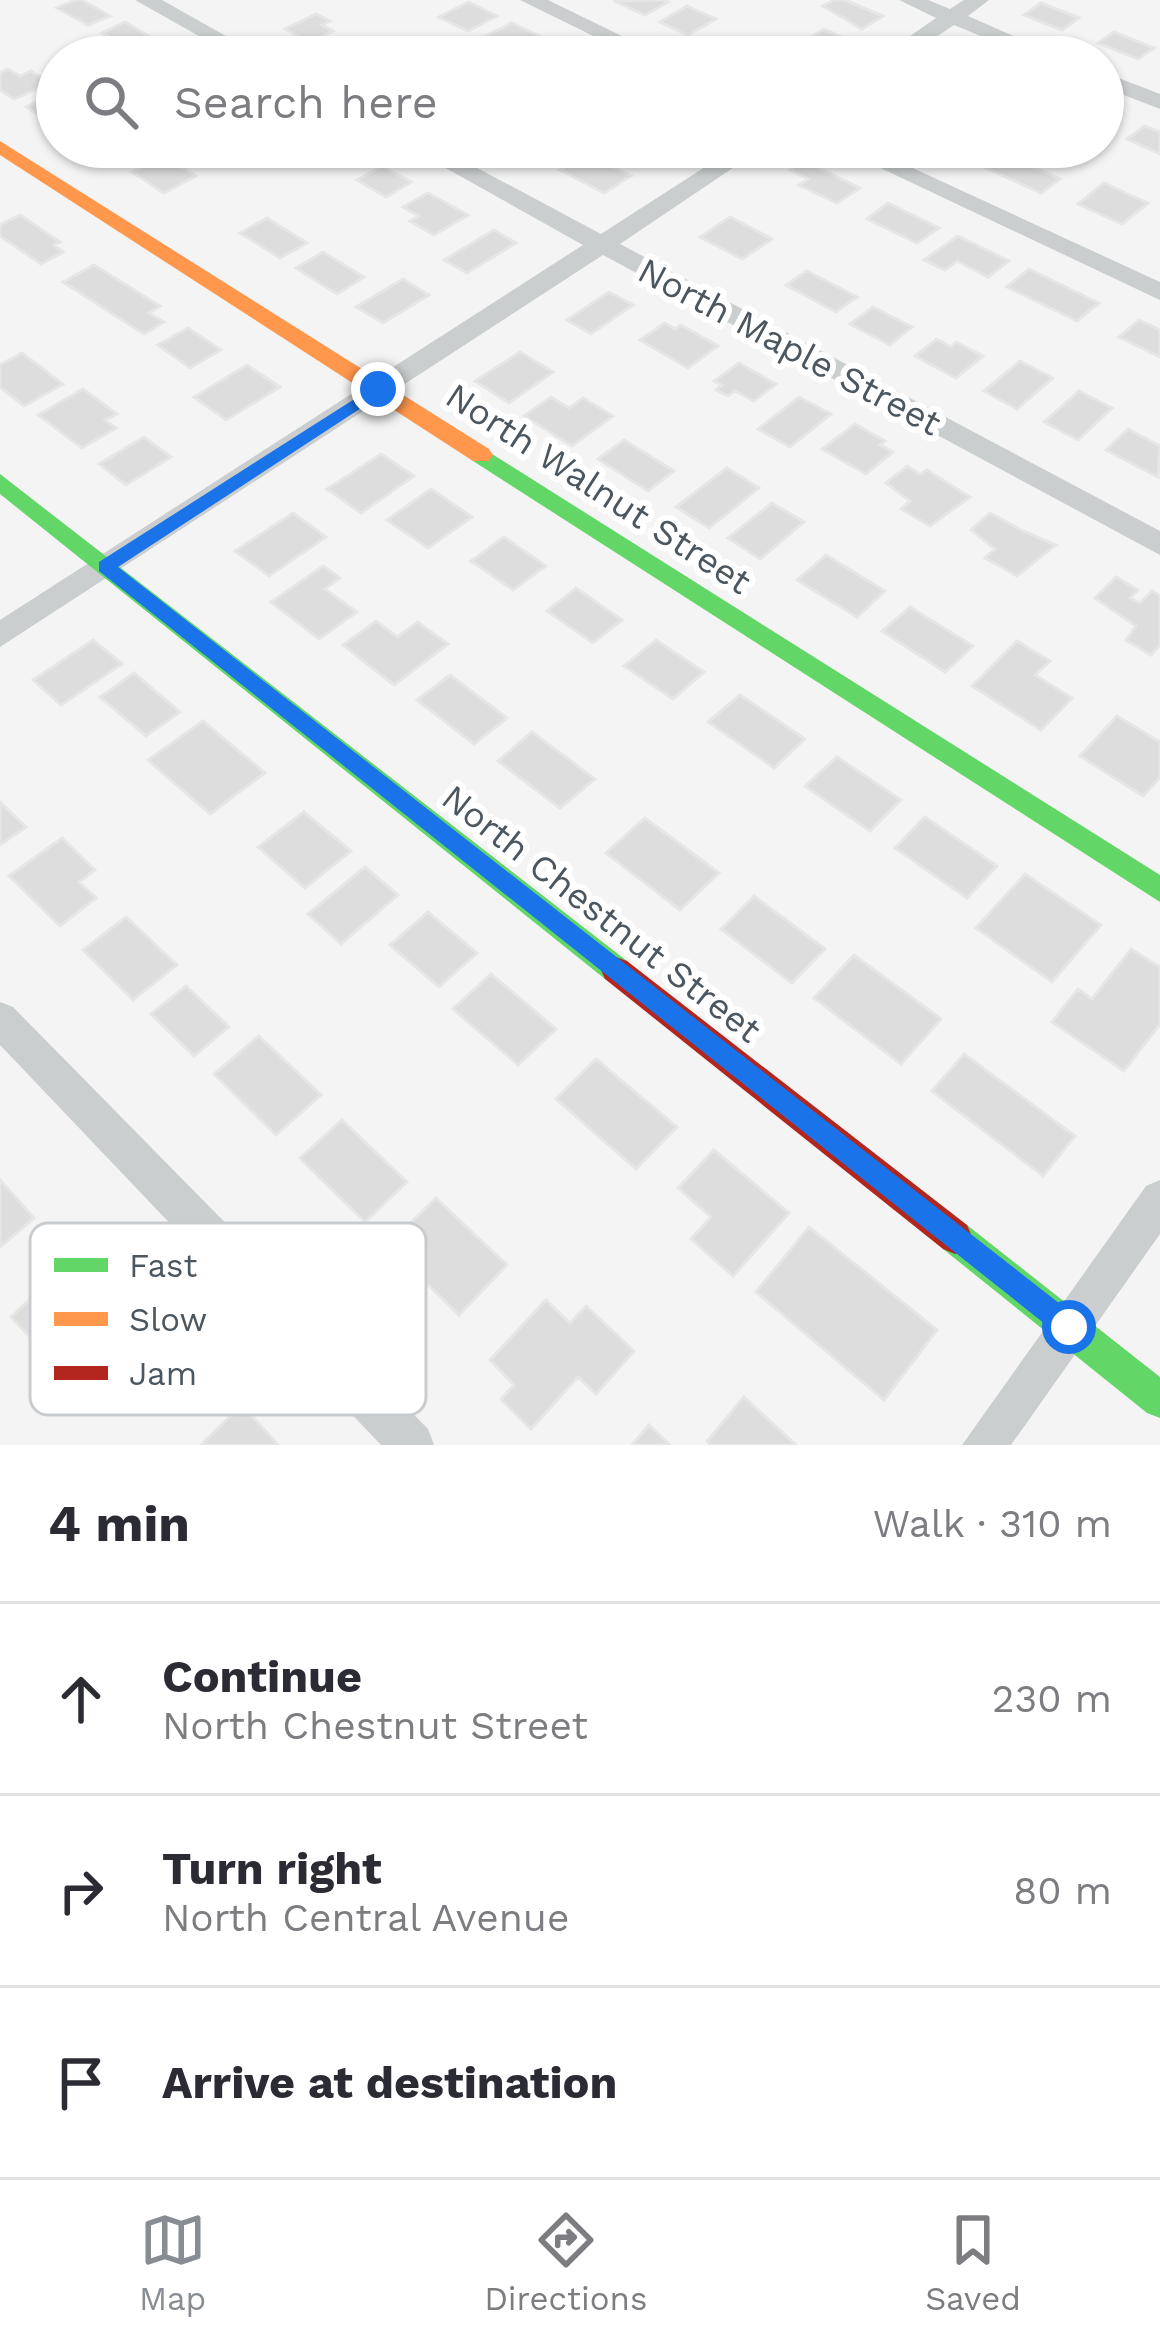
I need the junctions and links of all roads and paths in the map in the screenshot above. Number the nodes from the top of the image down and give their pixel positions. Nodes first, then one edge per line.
1 (146, 0) edge
2 (531, 0) edge
3 (910, 0) edge
4 (978, 0) edge
5 (952, 17) junction
6 (214, 36) edge
7 (609, 36) edge
8 (923, 36) edge
9 (999, 36) edge
10 (1124, 87) edge
11 (1160, 102) edge
12 (0, 147) edge
13 (459, 168) edge
14 (719, 168) edge
15 (893, 168) edge
16 (601, 244) junction
17 (1160, 292) edge
18 (378, 389) junction
19 (0, 482) edge
20 (1160, 544) edge
21 (105, 566) junction
22 (0, 635) edge
23 (1160, 890) edge
24 (0, 1019) edge
25 (1160, 1200) edge
26 (197, 1223) edge
27 (1069, 1327) junction
28 (1160, 1400) edge
29 (383, 1415) edge
30 (412, 1445) edge
31 (984, 1445) edge

1 - 6 street
2 - 7 street
3 - 5 street
4 - 5 street
5 - 8 street
5 - 9 street
10 - 11 street
12 - 18 street, North Walnut Street
13 - 16 street, North Maple Street
14 - 16 street
15 - 17 street
16 - 18 street
16 - 20 street, North Maple Street
18 - 21 street
18 - 23 street, North Walnut Street
19 - 21 street, North Chestnut Street
21 - 22 street
21 - 27 street, North Chestnut Street
24 - 26 street
25 - 27 street
27 - 28 street, North Chestnut Street
27 - 31 street
29 - 30 street

